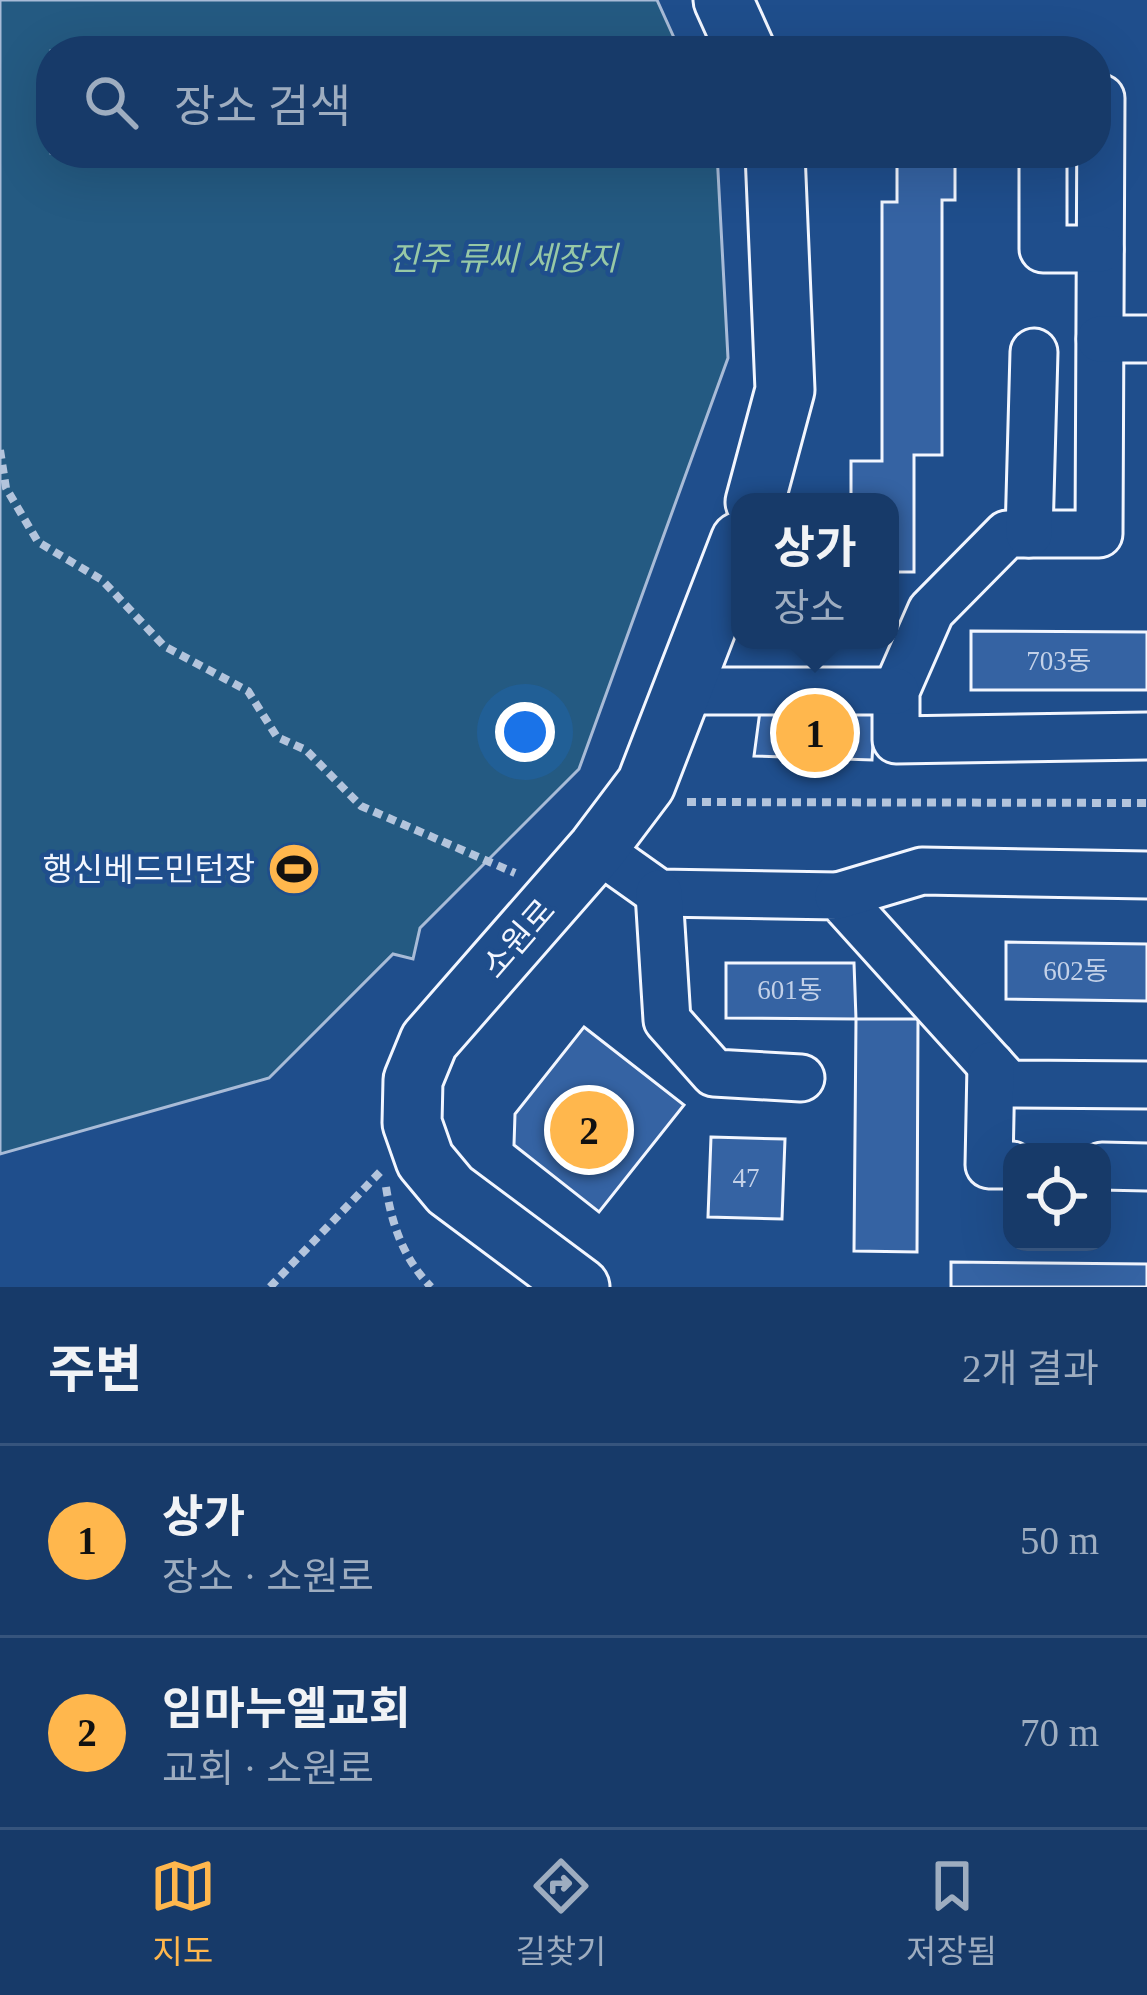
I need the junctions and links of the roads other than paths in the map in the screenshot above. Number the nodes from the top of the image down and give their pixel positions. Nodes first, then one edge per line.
1 (723, 0) edge
2 (739, 36) edge
3 (776, 168) edge
4 (1043, 168) edge
5 (1101, 168) edge
6 (1100, 249) junction
7 (1100, 339) junction
8 (1147, 339) edge
9 (1034, 352) dead end
10 (757, 493) edge
11 (1029, 534) junction
12 (731, 565) edge
13 (684, 691) junction
14 (896, 691) junction
15 (1147, 736) edge
16 (597, 849) junction
17 (1147, 875) edge
18 (659, 893) junction
19 (838, 896) junction
20 (991, 1065) junction
21 (801, 1078) dead end
22 (1147, 1085) edge
23 (1003, 1165) edge
24 (1111, 1166) edge
25 (1147, 1167) edge
26 (580, 1287) edge

1 - 2 main road
3 - 10 main road
4 - 6 lane
5 - 6 lane
6 - 7 lane
7 - 8 lane
7 - 11 lane
9 - 11 lane
11 - 14 lane
12 - 13 main road, 소원로
13 - 14 lane
13 - 16 main road, 소원로
14 - 15 lane
16 - 18 lane
16 - 26 main road, 소원로
17 - 19 lane
18 - 19 lane
18 - 21 lane
19 - 20 lane
20 - 22 lane
20 - 23 lane
24 - 25 lane

